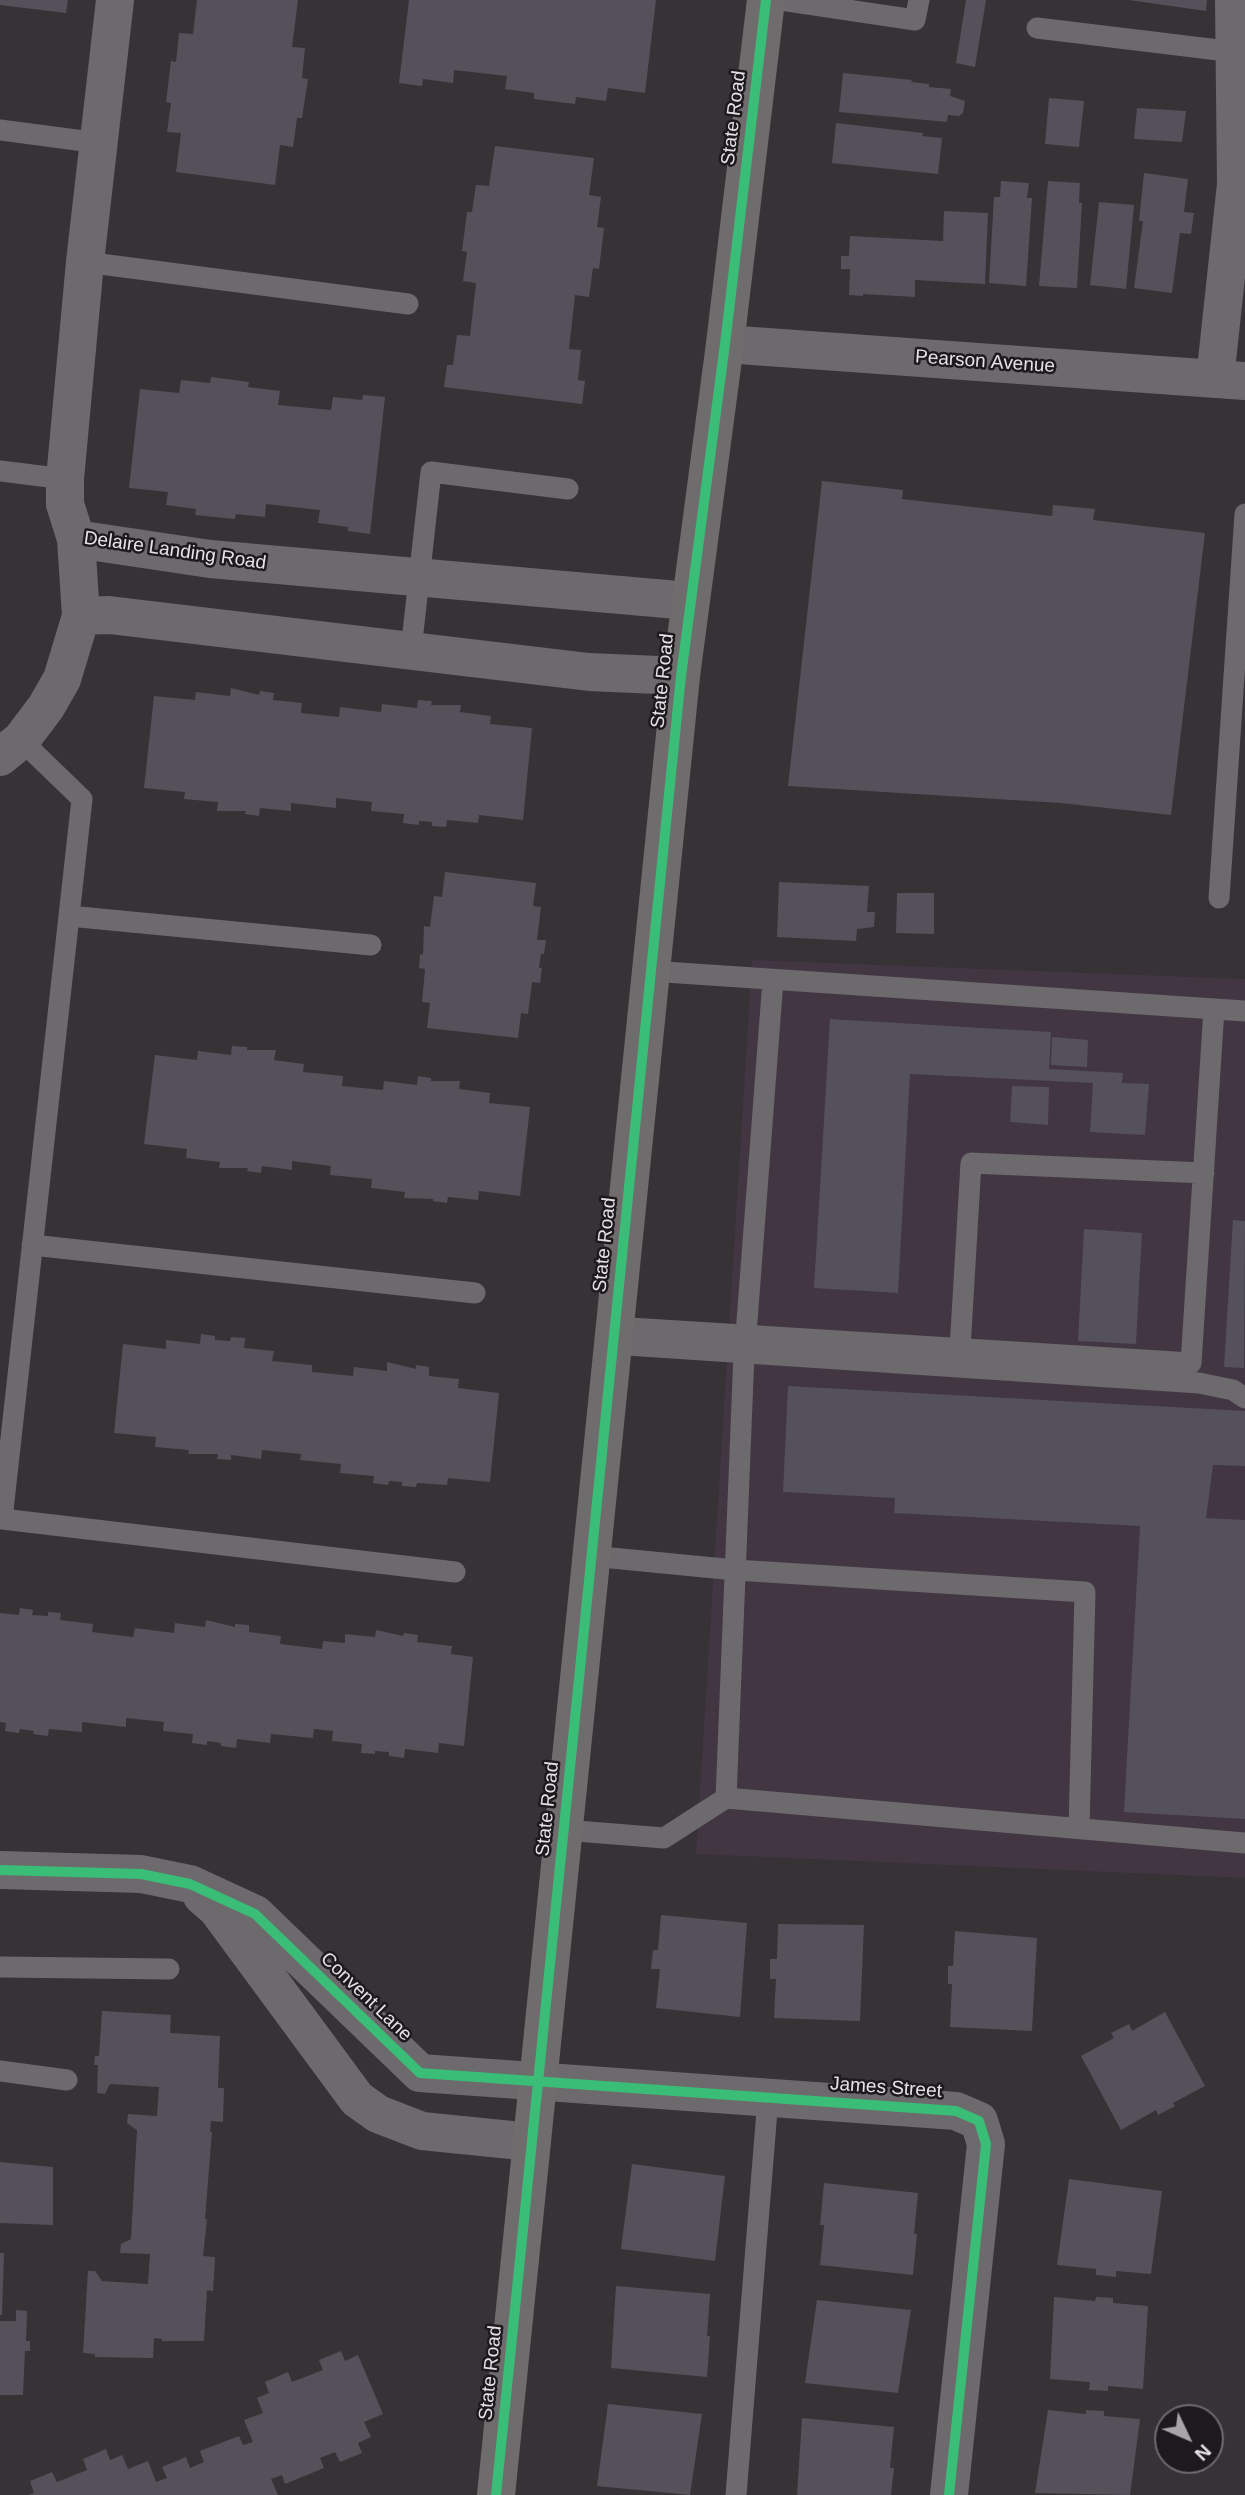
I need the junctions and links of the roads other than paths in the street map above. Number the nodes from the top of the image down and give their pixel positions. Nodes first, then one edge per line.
1 (115, 0) edge
2 (766, 0) edge
3 (781, 0) edge
4 (919, 0) edge
5 (1234, 0) edge
6 (1037, 28) dead end
7 (1235, 52) junction
8 (0, 130) edge
9 (99, 143) junction
10 (85, 262) junction
11 (408, 304) dead end
12 (726, 344) junction
13 (1230, 380) edge
14 (0, 471) edge
15 (65, 479) junction
16 (568, 488) dead end
17 (1245, 514) edge
18 (76, 539) junction
19 (419, 577) junction
20 (689, 601) junction
21 (81, 616) junction
22 (411, 650) junction
23 (681, 676) junction
24 (1239, 696) edge
25 (11, 748) edge
26 (1219, 898) dead end
27 (69, 916) junction
28 (371, 945) dead end
29 (650, 971) junction
30 (773, 980) junction
31 (1214, 1009) junction
32 (1245, 1011) edge
33 (1203, 1173) junction
34 (32, 1245) junction
35 (475, 1293) dead end
36 (613, 1335) junction
37 (745, 1344) junction
38 (960, 1349) junction
39 (1245, 1398) edge
40 (1, 1520) edge
41 (591, 1556) junction
42 (735, 1570) junction
43 (455, 1572) dead end
44 (726, 1798) junction
45 (1079, 1828) junction
46 (564, 1830) junction
47 (1245, 1843) edge
48 (0, 1870) edge
49 (190, 1884) junction
50 (0, 1967) edge
51 (169, 1969) dead end
52 (0, 2071) edge
53 (67, 2080) dead end
54 (538, 2082) junction
55 (768, 2098) junction
56 (531, 2142) junction
57 (496, 2495) edge
58 (736, 2495) edge
59 (949, 2495) edge

1 - 9 street, Delaire Landing Road
2 - 12 main road, State Road
3 - 4 lane
5 - 7 street
6 - 7 lane
7 - 13 street
8 - 9 lane
9 - 10 street, Delaire Landing Road
10 - 11 lane
10 - 15 street, Delaire Landing Road
12 - 13 street, Pearson Avenue
12 - 20 main road, State Road
14 - 15 lane
15 - 18 street, Delaire Landing Road
16 - 19 lane
17 - 24 lane
18 - 19 street, Delaire Landing Road
18 - 21 street
19 - 20 street, Delaire Landing Road
19 - 22 lane
20 - 23 main road, State Road
21 - 22 street
21 - 25 street
22 - 23 street
23 - 29 main road, State Road
24 - 26 lane
25 - 27 lane
27 - 28 lane
27 - 34 lane
29 - 30 lane
29 - 36 main road, State Road
30 - 31 lane
30 - 37 lane
31 - 32 lane
31 - 33 lane
33 - 38 lane
33 - 38 lane
34 - 35 lane
34 - 40 lane
36 - 37 lane
36 - 41 main road, State Road
37 - 38 lane
37 - 39 lane
37 - 42 lane
40 - 43 lane
41 - 42 lane
41 - 46 main road, State Road
42 - 44 lane
42 - 45 lane
44 - 45 lane
44 - 46 lane
45 - 47 lane
46 - 54 main road, State Road
48 - 49 street, Convent Lane
49 - 54 street, Convent Lane
49 - 56 street
50 - 51 lane
52 - 53 lane
54 - 55 street, James Street
54 - 56 main road, State Road
55 - 58 lane
55 - 59 street, James Street
56 - 57 main road, State Road

